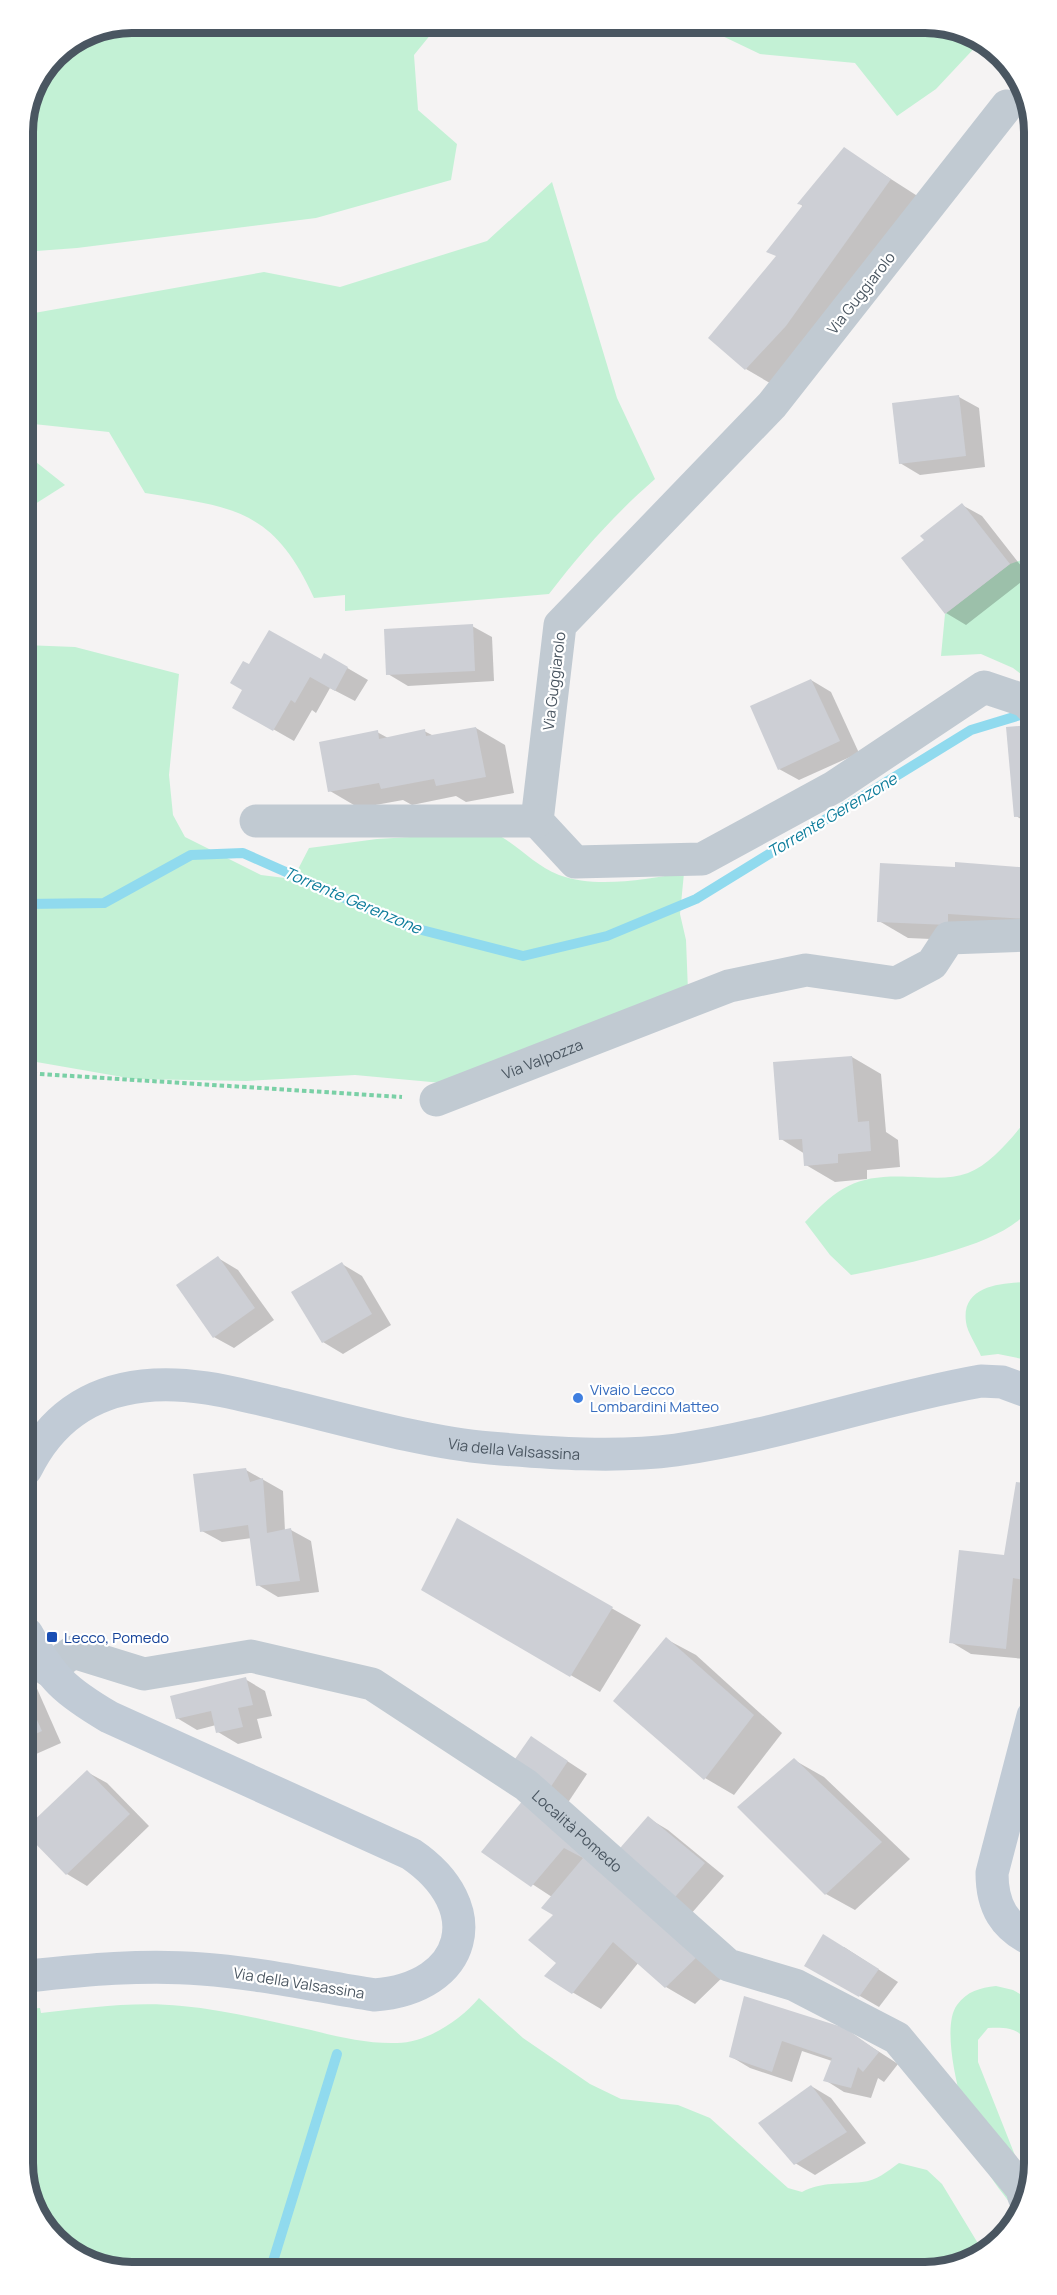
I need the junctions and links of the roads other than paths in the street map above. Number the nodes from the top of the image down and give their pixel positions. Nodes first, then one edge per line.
1 (1007, 106) dead end
2 (1024, 700) edge
3 (256, 821) dead end
4 (537, 821) junction
5 (1024, 935) edge
6 (436, 1100) road end
7 (1024, 1390) edge
8 (33, 1457) edge
9 (33, 1644) edge
10 (48, 1670) junction
11 (1024, 1751) edge
12 (1024, 1935) edge
13 (33, 1976) edge
14 (1021, 2188) edge

1 - 4 street, Via Guggiarolo
2 - 4 street
3 - 4 street
5 - 6 street, Via Valpozza
7 - 8 main road, Via della Valsassina
9 - 10 main road, Via della Valsassina
10 - 13 main road, Via della Valsassina
10 - 14 street, Località Pomedo
11 - 12 main road

